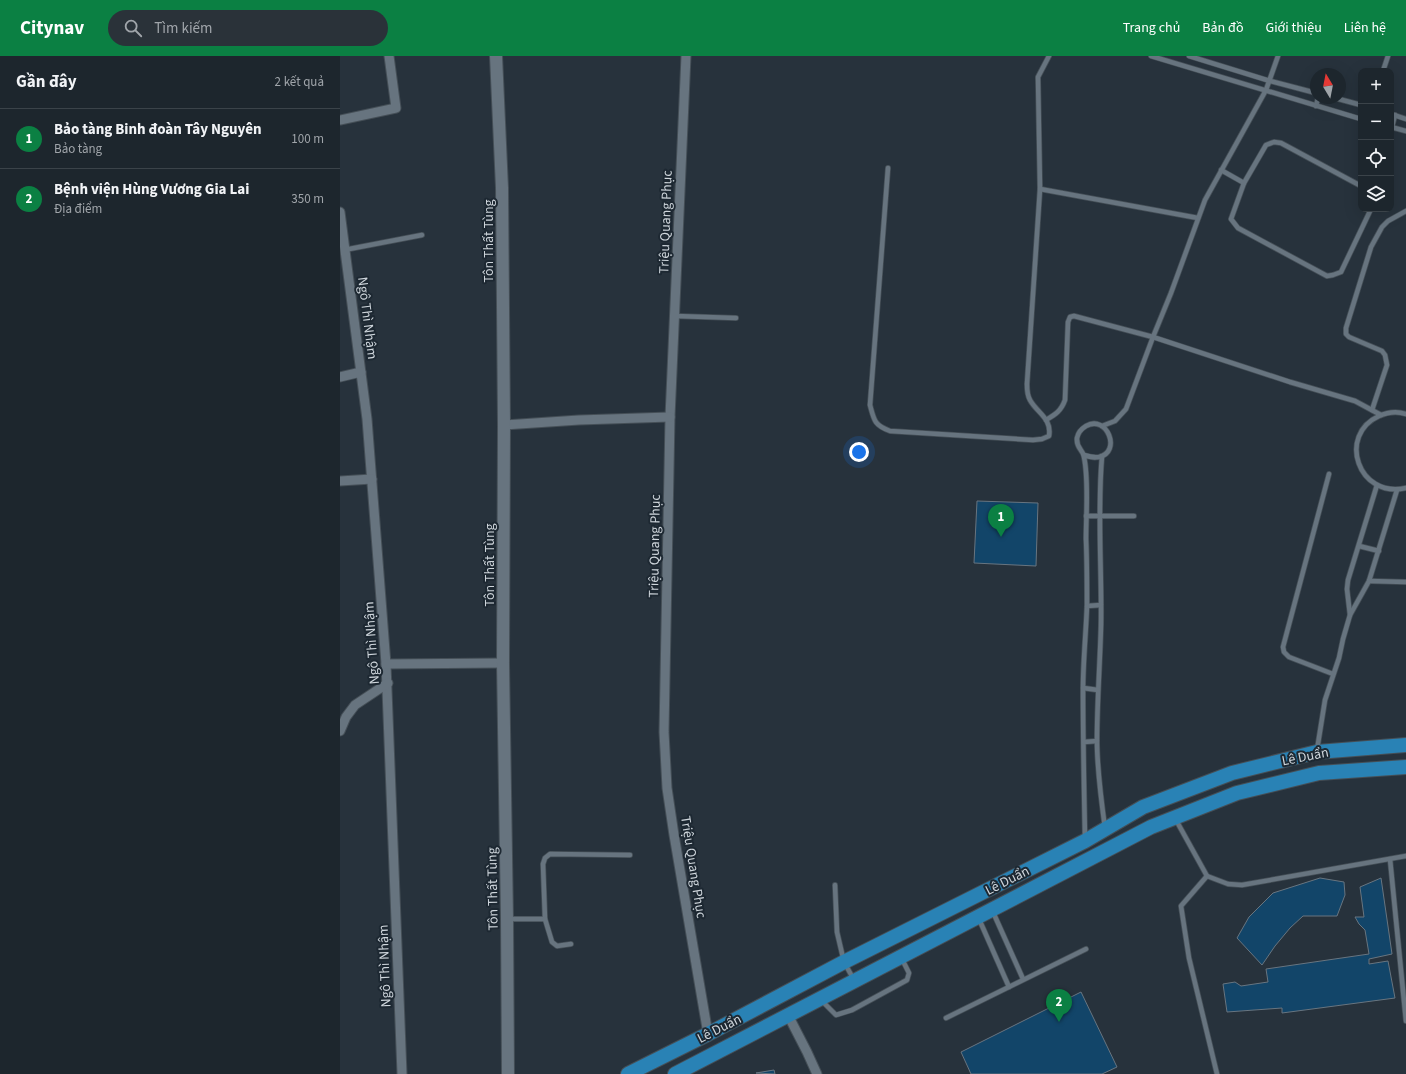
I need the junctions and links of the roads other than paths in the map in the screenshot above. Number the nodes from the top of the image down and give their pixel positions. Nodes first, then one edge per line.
1 (389, 56) edge
2 (496, 56) edge
3 (686, 56) edge
4 (1049, 56) edge
5 (1150, 56) edge
6 (1189, 56) edge
7 (1278, 56) edge
8 (1388, 56) edge
9 (1195, 58) junction
10 (1191, 68) junction
11 (1384, 68) edge
12 (1270, 81) junction
13 (1266, 90) junction
14 (1310, 91) edge
15 (1346, 101) edge
16 (1358, 104) edge
17 (1316, 106) joint
18 (1394, 114) edge
19 (1358, 118) edge
20 (1406, 119) edge
21 (340, 120) edge
22 (1394, 128) edge
23 (1406, 131) edge
24 (888, 168) dead end
25 (1221, 170) junction
26 (1244, 183) junction
27 (1358, 184) edge
28 (1040, 189) junction
29 (1406, 211) edge
30 (340, 212) edge
31 (1370, 212) edge
32 (1198, 218) junction
33 (422, 235) dead end
34 (342, 250) edge
35 (675, 316) junction
36 (736, 318) dead end
37 (1153, 337) junction
38 (361, 372) junction
39 (340, 377) edge
40 (1372, 410) junction
41 (1406, 414) edge
42 (1381, 415) junction
43 (670, 417) junction
44 (1046, 420) junction
45 (504, 425) junction
46 (1102, 426) junction
47 (1084, 455) junction
48 (1102, 456) junction
49 (1329, 474) dead end
50 (372, 479) junction
51 (340, 481) edge
52 (1378, 485) junction
53 (1406, 488) edge
54 (1397, 490) junction
55 (1086, 516) junction
56 (1134, 516) dead end
57 (1101, 517) junction
58 (1359, 546) junction
59 (1379, 551) junction
60 (1369, 582) junction
61 (1406, 582) edge
62 (1101, 605) junction
63 (1087, 606) junction
64 (1350, 615) junction
65 (503, 663) junction
66 (386, 664) junction
67 (1333, 674) junction
68 (388, 683) junction
69 (1083, 688) junction
70 (1098, 690) junction
71 (340, 710) edge
72 (346, 717) junction
73 (340, 731) edge
74 (1097, 741) junction
75 (1084, 742) junction
76 (1406, 745) edge
77 (1317, 752) junction
78 (1406, 767) edge
79 (1319, 773) junction
80 (1174, 817) junction
81 (1105, 829) junction
82 (1085, 841) junction
83 (630, 855) dead end
84 (1406, 856) edge
85 (1390, 859) junction
86 (1207, 876) junction
87 (835, 885) dead end
88 (992, 910) junction
89 (978, 917) junction
90 (507, 919) junction
91 (545, 919) junction
92 (571, 944) dead end
93 (1086, 949) dead end
94 (902, 957) junction
95 (844, 962) junction
96 (1023, 980) junction
97 (854, 981) junction
98 (1009, 987) junction
99 (820, 999) junction
100 (788, 1015) junction
101 (946, 1018) dead end
102 (1406, 1021) edge
103 (708, 1034) junction
104 (690, 1071) edge
105 (402, 1074) edge
106 (508, 1074) edge
107 (628, 1074) edge
108 (675, 1074) edge
109 (816, 1074) edge
110 (1217, 1074) edge

1 - 21 street
2 - 45 street, Tôn Thất Tùng
3 - 35 street, Triệu Quang Phục
4 - 28 lane
5 - 10 lane
6 - 9 lane
7 - 12 lane
8 - 11 lane
9 - 10 lane
9 - 12 lane
10 - 13 lane
12 - 13 lane
12 - 14 lane
13 - 17 lane
13 - 25 lane
15 - 16 lane
17 - 19 lane
18 - 20 lane
22 - 23 lane
24 - 44 lane
25 - 26 lane
25 - 32 lane
26 - 27 lane
26 - 31 lane
28 - 32 lane
28 - 44 lane
29 - 40 lane
30 - 34 street, Ngô Thì Nhậm
32 - 37 lane
33 - 34 lane
34 - 38 street, Ngô Thì Nhậm
35 - 36 lane
35 - 43 street, Triệu Quang Phục
37 - 40 lane
37 - 44 lane
37 - 46 lane
38 - 39 street
38 - 50 street, Ngô Thì Nhậm
40 - 42 lane
41 - 42 lane
42 - 52 lane
43 - 45 street
43 - 103 street, Triệu Quang Phục
45 - 65 street, Tôn Thất Tùng
46 - 47 lane
46 - 48 lane
47 - 48 lane
47 - 55 lane
48 - 57 lane
49 - 67 lane
50 - 51 street
50 - 66 street, Ngô Thì Nhậm
52 - 54 lane
52 - 58 lane
53 - 54 lane
54 - 59 lane
55 - 57 lane
55 - 63 lane
56 - 57 lane
57 - 62 lane
58 - 59 lane
58 - 64 lane
59 - 60 lane
60 - 61 lane
60 - 64 lane
62 - 63 lane
62 - 70 lane
63 - 69 lane
64 - 67 lane
65 - 66 street
65 - 90 street, Tôn Thất Tùng
66 - 68 street, Ngô Thì Nhậm
67 - 77 lane
68 - 72 street
68 - 105 street, Ngô Thì Nhậm
69 - 70 lane
69 - 75 lane
70 - 74 lane
71 - 72 street
72 - 73 street
74 - 75 lane
74 - 81 lane
75 - 82 lane
76 - 77 main road, Lê Duẩn
77 - 79 main road
77 - 81 main road, Lê Duẩn
78 - 79 main road, Lê Duẩn
79 - 80 main road, Lê Duẩn
80 - 86 lane
80 - 88 main road, Lê Duẩn
81 - 82 main road, Lê Duẩn
82 - 95 main road, Lê Duẩn
83 - 91 lane
84 - 85 lane
85 - 86 lane
85 - 102 lane
86 - 110 lane
87 - 95 lane
88 - 89 main road, Lê Duẩn
88 - 96 lane
89 - 94 main road, Lê Duẩn
89 - 98 lane
90 - 91 lane
90 - 106 street, Tôn Thất Tùng
91 - 92 lane
93 - 96 lane
94 - 97 main road, Lê Duẩn
94 - 99 lane
95 - 97 lane
95 - 103 main road, Lê Duẩn
96 - 98 lane
97 - 99 main road, Lê Duẩn
98 - 101 lane
99 - 100 main road, Lê Duẩn
100 - 104 main road, Lê Duẩn
100 - 109 street
103 - 107 main road, Lê Duẩn
104 - 108 main road, Lê Duẩn

